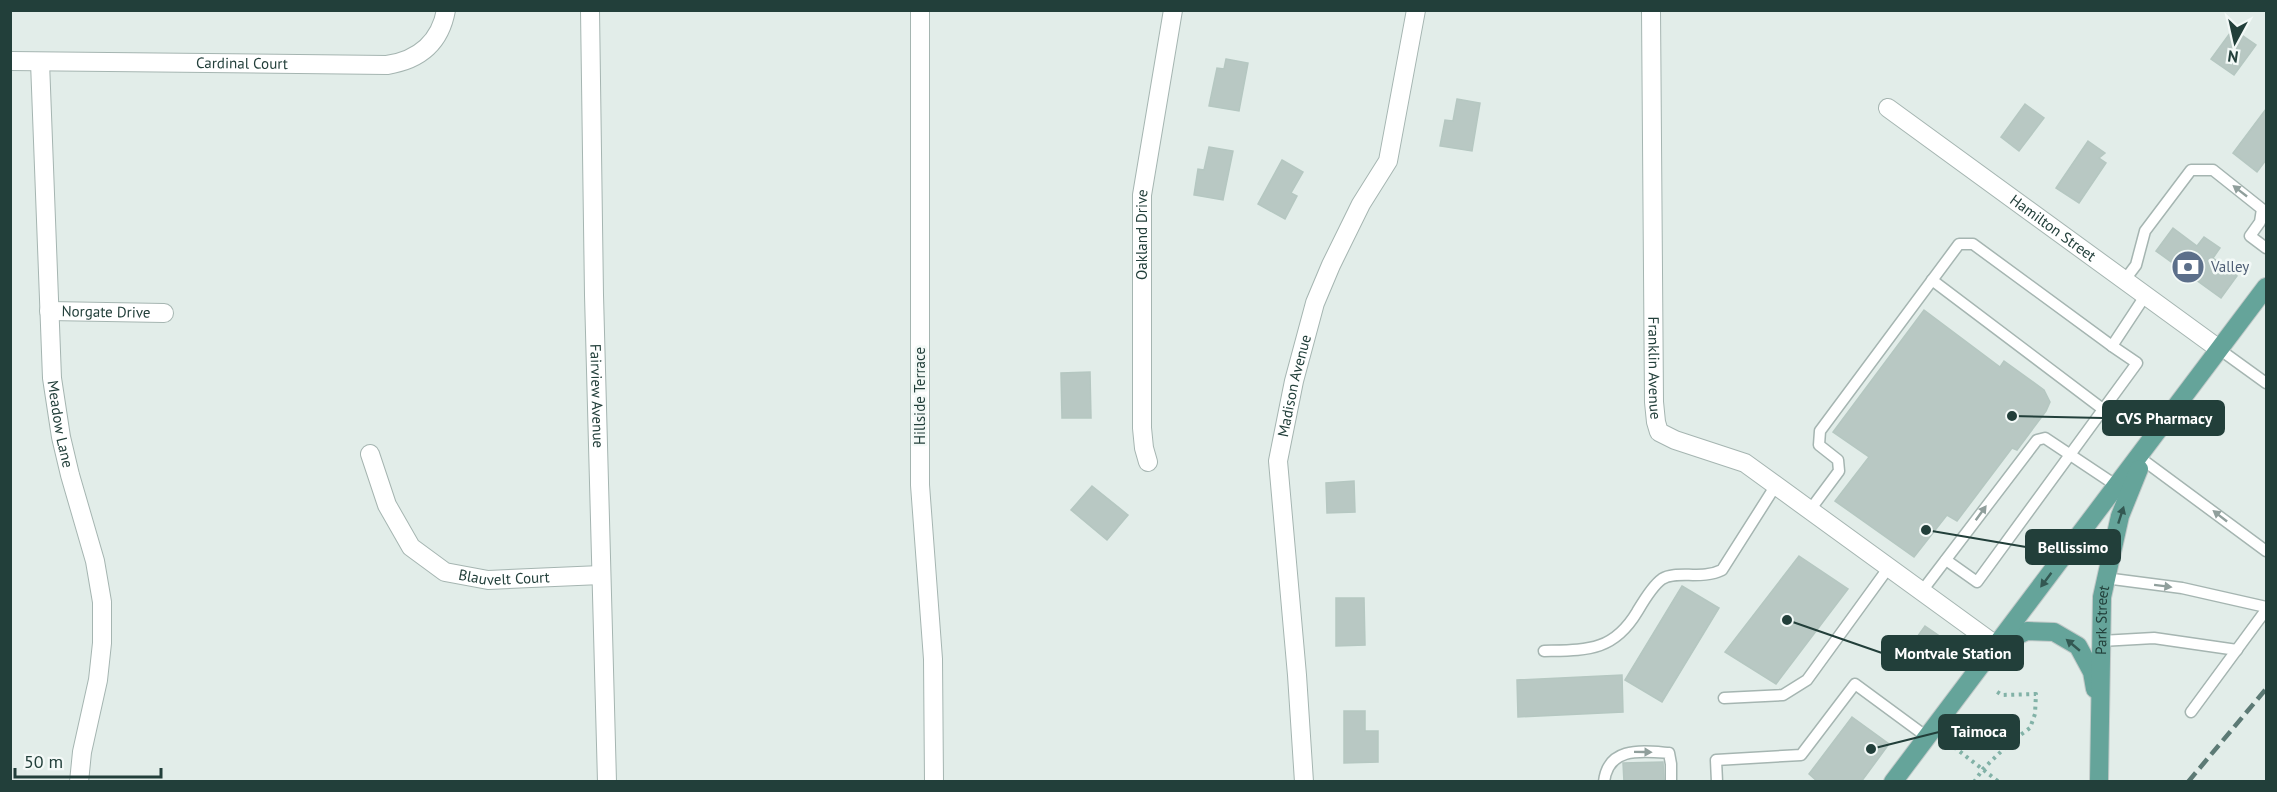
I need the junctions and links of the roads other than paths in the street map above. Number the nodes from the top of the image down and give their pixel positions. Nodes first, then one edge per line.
1 (446, 10) edge
2 (590, 10) edge
3 (920, 10) edge
4 (1173, 10) edge
5 (1416, 10) edge
6 (1651, 10) edge
7 (10, 61) edge
8 (40, 62) junction
9 (1888, 108) dead end
10 (2266, 248) edge
11 (1932, 280) junction
12 (2124, 281) junction
13 (2266, 287) edge
14 (2145, 296) junction
15 (49, 311) junction
16 (164, 313) dead end
17 (2112, 346) junction
18 (2219, 350) junction
19 (2266, 383) edge
20 (2104, 410) junction
21 (2157, 432) junction
22 (370, 454) dead end
23 (2071, 455) junction
24 (2144, 460) junction
25 (1148, 462) dead end
26 (1776, 485) junction
27 (2117, 486) junction
28 (1810, 510) junction
29 (2266, 551) edge
30 (1946, 560) junction
31 (1889, 567) junction
32 (601, 575) junction
33 (2105, 578) junction
34 (1922, 591) junction
35 (2266, 608) edge
36 (2101, 641) junction
37 (1997, 645) junction
38 (2237, 650) junction
39 (1544, 651) dead end
40 (1724, 698) dead end
41 (2192, 712) dead end
42 (2100, 717) junction
43 (1927, 737) junction
44 (79, 782) edge
45 (607, 782) edge
46 (934, 782) edge
47 (1304, 782) edge
48 (1604, 782) edge
49 (1671, 782) edge
50 (1717, 782) edge
51 (1893, 782) edge
52 (2099, 782) edge

1 - 8 street, Cardinal Court
2 - 32 street, Fairview Avenue
3 - 46 street, Hillside Terrace
4 - 25 street, Oakland Drive
5 - 47 street, Madison Avenue
6 - 26 street, Franklin Avenue
7 - 8 street, Cardinal Court
8 - 15 street, Meadow Lane
9 - 12 street, Hamilton Street
10 -> 12 lane
11 - 17 lane
11 - 20 lane
11 - 28 lane
12 - 14 street, Hamilton Street
13 - 18 main road
14 - 17 lane
14 - 18 street, Hamilton Street
15 - 16 street, Norgate Drive
15 - 44 street, Meadow Lane
17 - 20 lane
18 - 19 lane
18 - 21 main road
20 - 23 lane
21 - 24 main road, Park Street
21 - 27 main road
22 - 32 street, Blauvelt Court
23 - 27 lane
30 -> 23 lane
23 - 30 lane
29 -> 24 lane
33 -> 24 main road, Park Street
26 - 28 street, Franklin Avenue
26 - 39 lane
27 -> 37 main road
28 - 31 street, Franklin Avenue
30 - 34 lane
31 - 34 street, Franklin Avenue
31 - 40 lane
32 - 45 street, Fairview Avenue
33 -> 35 lane
33 - 36 main road, Park Street
34 - 37 street, Franklin Avenue
35 - 38 lane
36 - 38 lane
36 - 42 main road, Park Street
42 -> 37 main road
37 - 43 main road
38 - 41 lane
42 - 52 main road, Park Street
43 - 50 lane
43 - 51 main road
48 -> 49 lane

